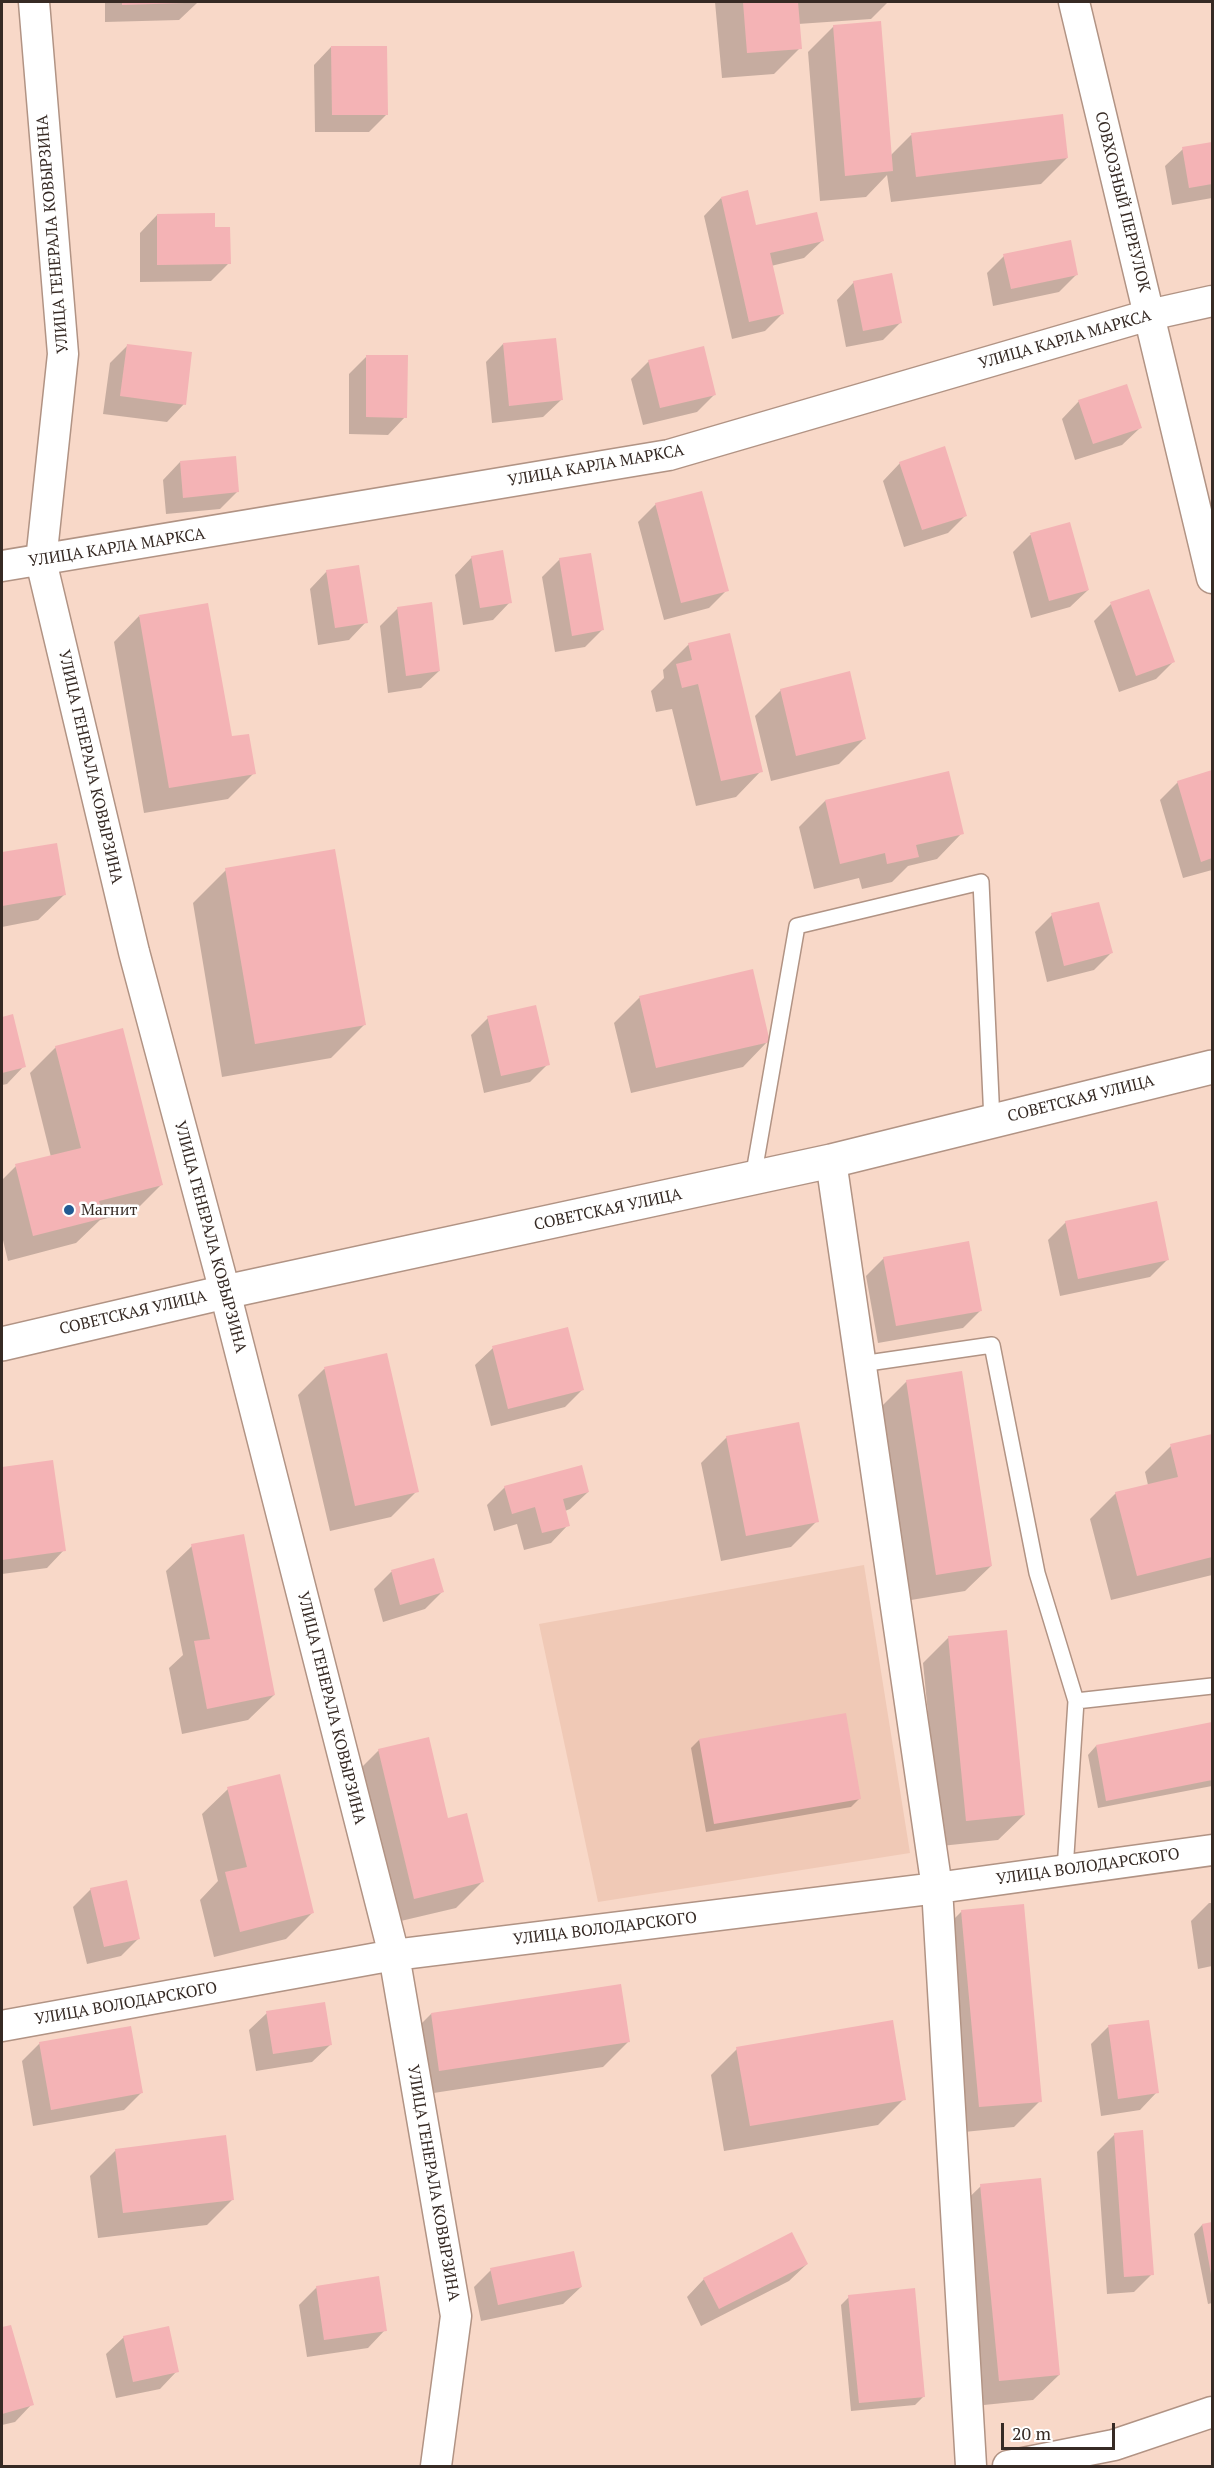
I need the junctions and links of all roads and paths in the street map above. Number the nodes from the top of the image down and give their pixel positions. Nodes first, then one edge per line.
1 (34, 2) edge
2 (1074, 2) edge
3 (1212, 301) edge
4 (1149, 315) junction
5 (41, 561) junction
6 (2, 566) edge
7 (1212, 578) edge
8 (1212, 1067) edge
9 (992, 1120) junction
10 (831, 1161) junction
11 (753, 1179) junction
12 (225, 1292) junction
13 (2, 1344) edge
14 (861, 1364) junction
15 (1212, 1686) edge
16 (1076, 1701) junction
17 (1212, 1850) edge
18 (1065, 1870) junction
19 (937, 1888) junction
20 (394, 1954) junction
21 (2, 2026) edge
22 (1212, 2412) edge
23 (1090, 2459) edge
24 (435, 2466) edge
25 (971, 2466) edge
26 (1008, 2466) edge

1 - 5 street, УЛИЦА ГЕНЕРАЛА КОВЫРЗИНА
2 - 4 street, СОВХОЗНЫЙ ПЕРЕУЛОК
3 - 4 street, УЛИЦА КАРЛА МАРКСА
4 - 5 street, УЛИЦА КАРЛА МАРКСА
4 - 7 street, СОВХОЗНЫЙ ПЕРЕУЛОК
5 - 6 street, УЛИЦА КАРЛА МАРКСА
5 - 12 street, УЛИЦА ГЕНЕРАЛА КОВЫРЗИНА
8 - 9 street, СОВЕТСКАЯ УЛИЦА
9 - 10 street, СОВЕТСКАЯ УЛИЦА
9 - 11 lane
10 - 11 street, СОВЕТСКАЯ УЛИЦА
10 - 14 street
11 - 12 street, СОВЕТСКАЯ УЛИЦА
12 - 13 street, СОВЕТСКАЯ УЛИЦА
12 - 20 street, УЛИЦА ГЕНЕРАЛА КОВЫРЗИНА
14 - 16 lane
14 - 19 street
15 - 16 lane
16 - 18 lane
17 - 18 street, УЛИЦА ВОЛОДАРСКОГО
18 - 19 street, УЛИЦА ВОЛОДАРСКОГО
19 - 20 street, УЛИЦА ВОЛОДАРСКОГО
19 - 25 street
20 - 21 street, УЛИЦА ВОЛОДАРСКОГО
20 - 24 street, УЛИЦА ГЕНЕРАЛА КОВЫРЗИНА
22 - 23 street
23 - 26 street

